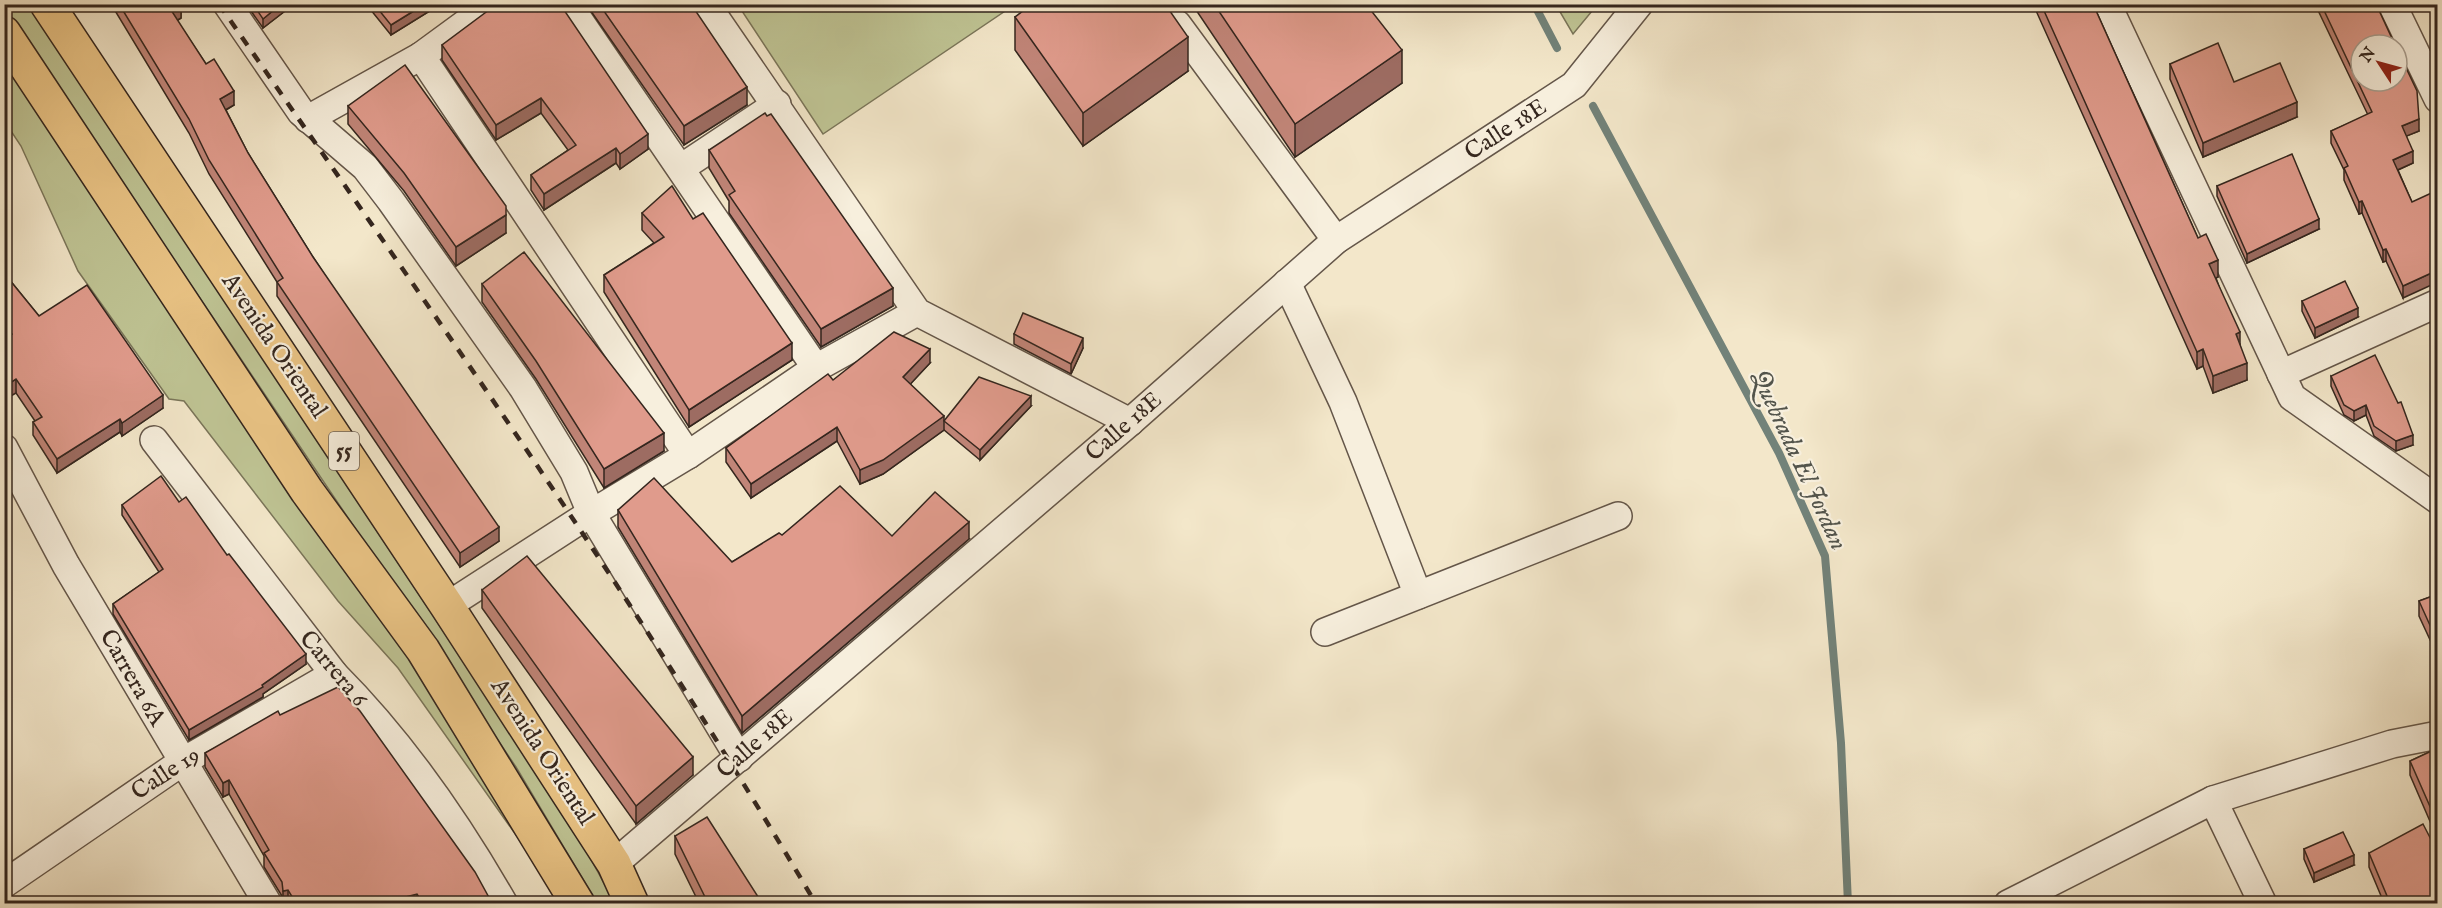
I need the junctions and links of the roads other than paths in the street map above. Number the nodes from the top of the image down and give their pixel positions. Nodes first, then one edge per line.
1 (47, 4) edge
2 (227, 4) edge
3 (492, 4) edge
4 (568, 4) edge
5 (706, 4) edge
6 (1639, 4) edge
7 (2107, 4) edge
8 (2392, 4) edge
9 (1177, 24) edge
10 (4, 33) edge
11 (421, 56) junction
12 (2438, 99) edge
13 (777, 104) junction
14 (308, 119) junction
15 (681, 168) junction
16 (1336, 240) junction
17 (1287, 283) junction
18 (2438, 303) edge
19 (917, 312) junction
20 (816, 368) junction
21 (2281, 374) junction
22 (1130, 422) junction
23 (154, 440) dead end
24 (4, 448) edge
25 (688, 455) junction
26 (2438, 500) edge
27 (591, 513) junction
28 (1618, 516) dead end
29 (1418, 595) junction
30 (447, 606) junction
31 (1325, 632) dead end
32 (334, 674) junction
33 (2438, 735) edge
34 (739, 758) junction
35 (182, 762) junction
36 (2213, 800) junction
37 (614, 864) junction
38 (4, 884) edge
39 (268, 903) edge
40 (504, 903) edge
41 (578, 903) edge
42 (632, 903) edge
43 (2008, 903) edge
44 (2262, 903) edge

1 - 30 main road, Avenida Oriental / 55
2 - 14 street
3 - 11 street
4 - 15 street
5 - 13 street
6 - 16 street, Calle 18E
7 - 21 street
8 - 12 street
9 - 16 street
10 - 41 main road, Avenida Oriental / 55
11 - 14 street
11 - 25 street
13 - 15 street
13 - 19 street
14 - 27 street
15 - 20 street
16 - 17 street, Calle 18E
17 - 22 street, Calle 18E
17 - 29 street
18 - 21 street
19 - 20 street
19 - 22 street
20 - 25 street
21 - 26 street
22 - 34 street, Calle 18E
23 - 32 street, Carrera 6
24 - 35 street, Carrera 6A
25 - 27 street
27 - 30 street
27 - 34 street
28 - 29 street
29 - 31 street
30 - 37 main road, Avenida Oriental / 55
32 - 35 street, Calle 19
32 - 40 street, Carrera 6
33 - 36 street
34 - 37 street, Calle 18E
35 - 38 street, Calle 19
35 - 39 street, Carrera 6A
36 - 43 street
36 - 44 street
37 - 42 main road, Avenida Oriental / 55

